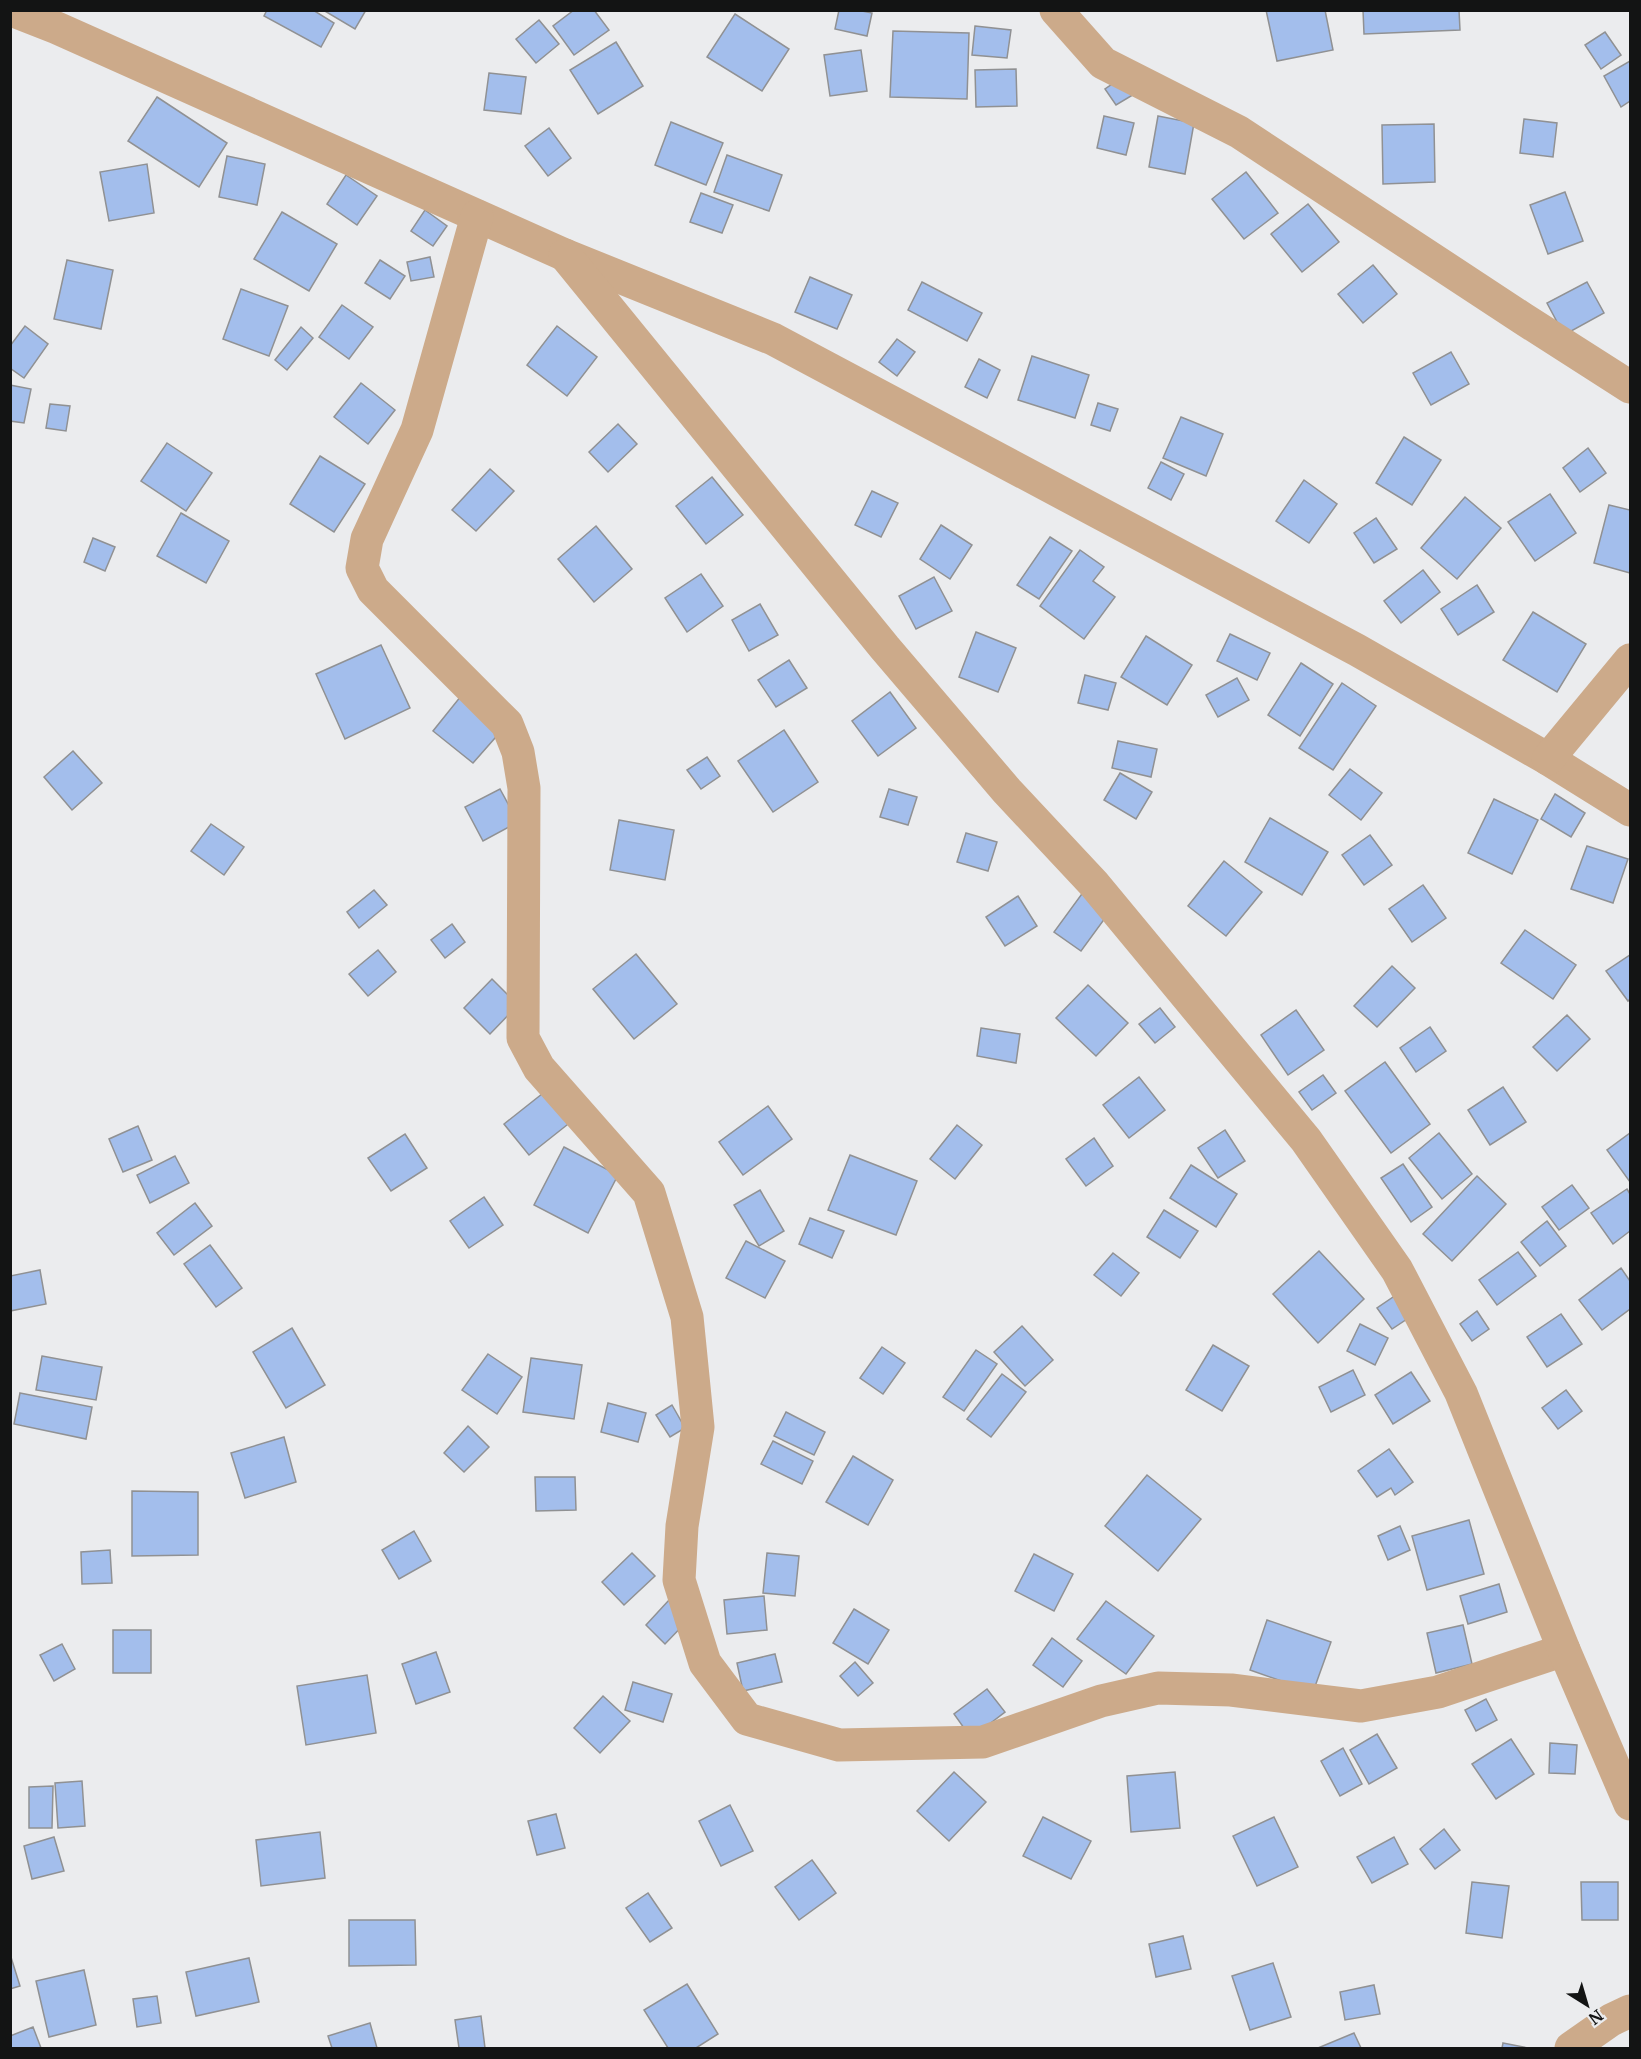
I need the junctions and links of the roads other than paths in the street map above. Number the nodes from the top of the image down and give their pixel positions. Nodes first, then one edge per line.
1 (11, 10) edge
2 (1056, 10) edge
3 (61, 19) edge
4 (477, 216) junction
5 (565, 255) junction
6 (1630, 387) edge
7 (1630, 660) edge
8 (1548, 759) junction
9 (1630, 810) edge
10 (1564, 1650) junction
11 (1630, 1804) edge
12 (1630, 2011) edge
13 (1571, 2049) edge

1 - 3 street
2 - 6 street
3 - 4 street
4 - 5 street
4 - 10 street
5 - 8 street
5 - 10 street
7 - 8 street
8 - 9 street
10 - 11 street
12 - 13 street

